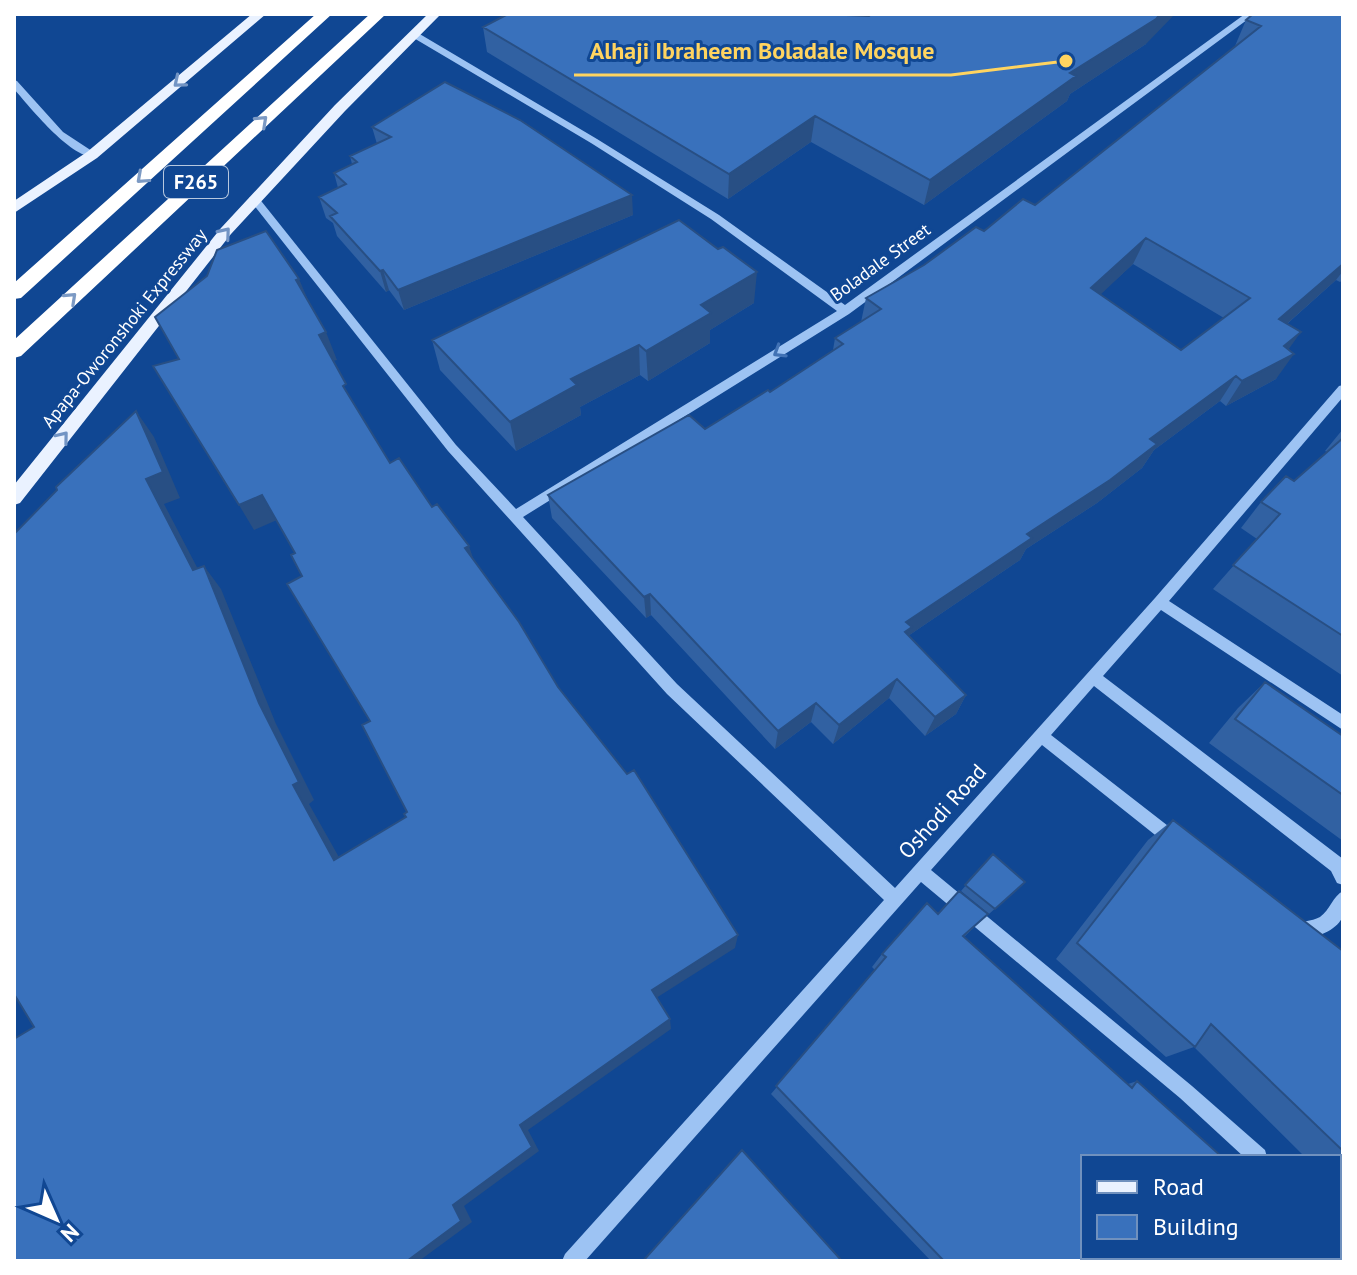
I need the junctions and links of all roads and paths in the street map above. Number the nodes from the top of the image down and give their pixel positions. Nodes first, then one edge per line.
1 (260, 14) edge
2 (325, 14) edge
3 (379, 14) edge
4 (435, 14) edge
5 (1251, 14) edge
6 (415, 35) junction
7 (14, 83) edge
8 (92, 155) junction
9 (254, 199) junction
10 (14, 208) edge
11 (14, 293) edge
12 (845, 311) junction
13 (14, 351) edge
14 (1343, 389) edge
15 (14, 498) edge
16 (515, 516) junction
17 (1160, 602) junction
18 (1093, 677) junction
19 (1343, 723) edge
20 (1040, 735) junction
21 (1187, 850) edge
22 (919, 870) junction
23 (1343, 877) edge
24 (894, 898) junction
25 (1343, 899) edge
26 (1284, 924) edge
27 (1256, 1155) edge
28 (572, 1261) edge

1 -> 8 main road
2 -> 11 highway, F265
13 -> 3 highway, Apapa-Oworonshoki Expressway / F265
4 - 6 main road, Apapa-Oworonshoki Expressway
5 - 12 street, Boladale Street
6 - 9 main road, Apapa-Oworonshoki Expressway
6 - 12 street
7 - 8 street
8 - 10 main road
15 -> 9 main road, Apapa-Oworonshoki Expressway
9 - 16 street
12 -> 16 street, Boladale Street
14 - 17 street, Oshodi Road
16 - 24 street
17 - 18 street, Oshodi Road
17 - 19 street
18 - 20 street, Oshodi Road
18 - 23 street
20 - 21 street
20 - 22 street, Oshodi Road
22 - 24 street, Oshodi Road
22 - 27 street
24 - 28 street, Oshodi Road
25 - 26 street

